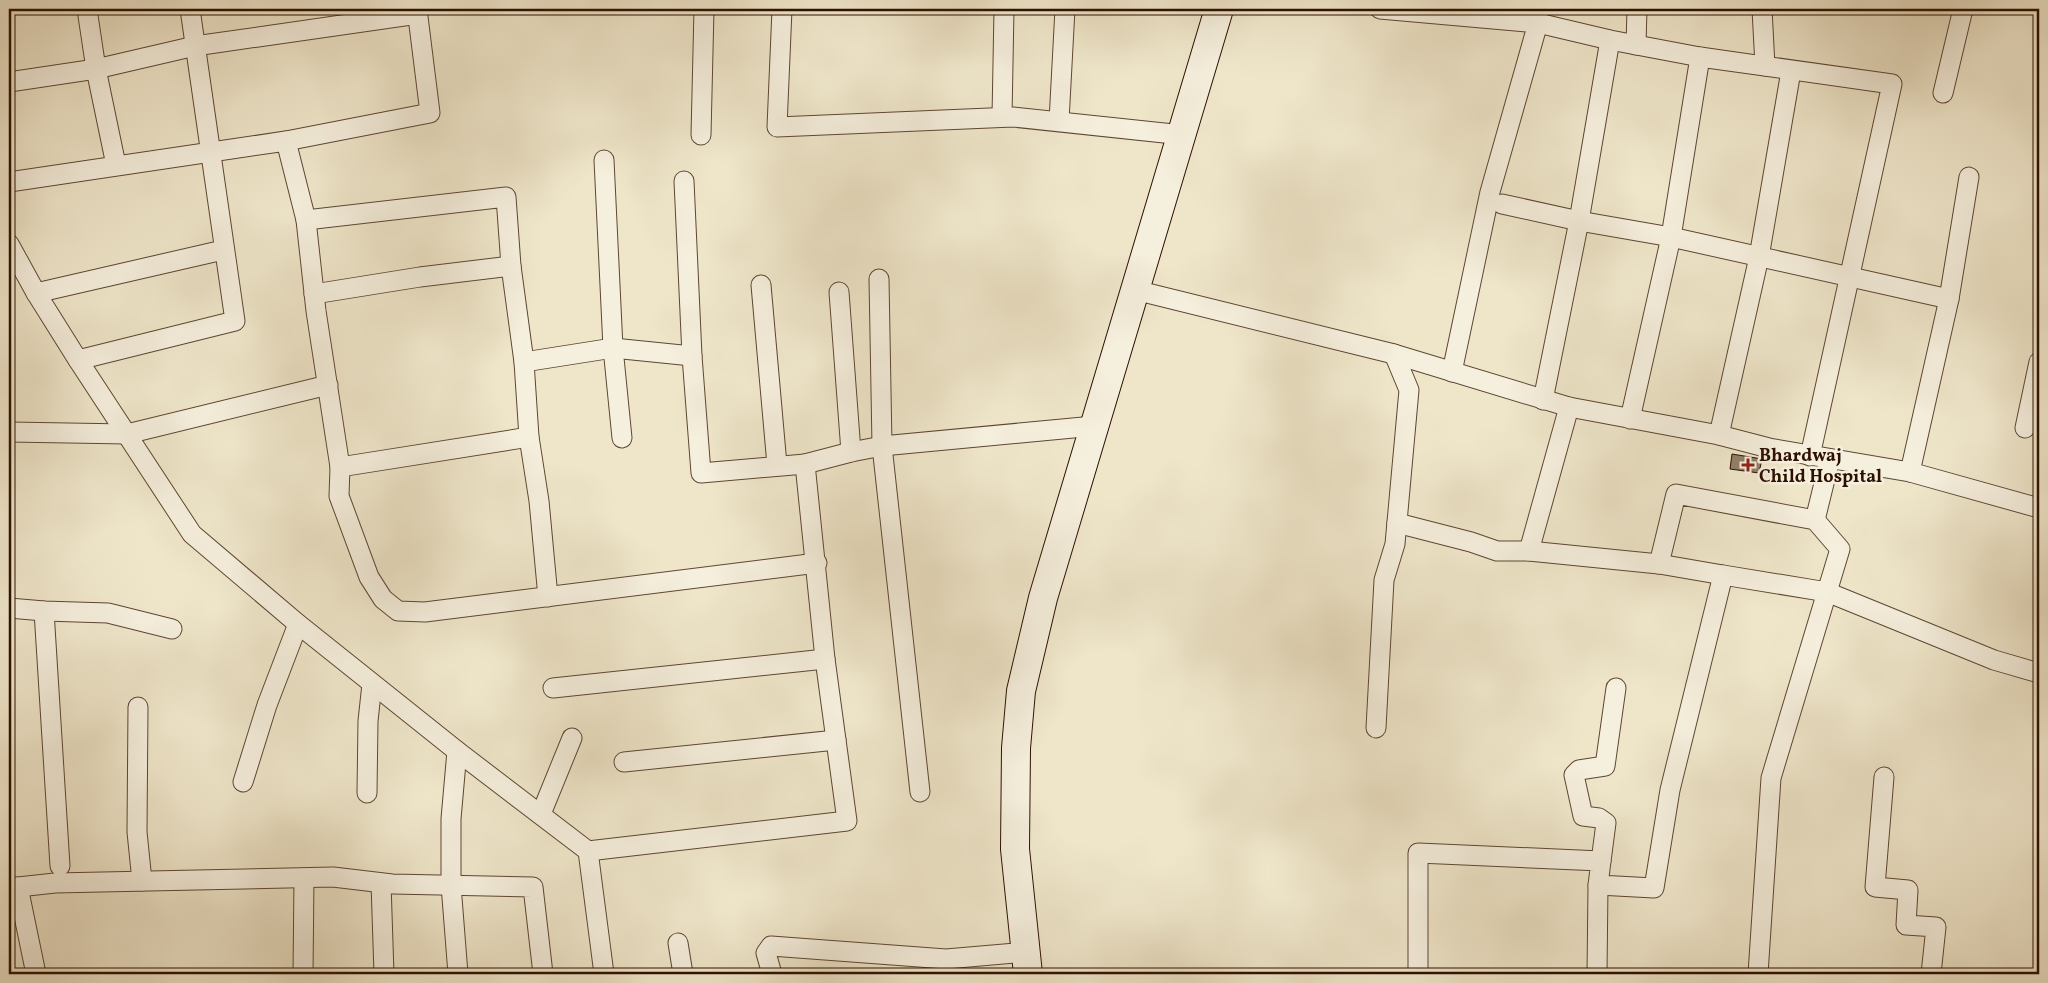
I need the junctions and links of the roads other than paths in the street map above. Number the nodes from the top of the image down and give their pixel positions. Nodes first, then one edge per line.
1 (87, 9) edge
2 (190, 9) edge
3 (704, 9) edge
4 (782, 9) edge
5 (1004, 9) edge
6 (1065, 9) edge
7 (1219, 9) edge
8 (1380, 9) edge
9 (1637, 9) edge
10 (1762, 9) edge
11 (1963, 9) edge
12 (1422, 10) edge
13 (418, 11) edge
14 (1538, 16) edge
15 (1610, 40) junction
16 (1636, 45) junction
17 (195, 46) junction
18 (1700, 57) junction
19 (1765, 66) junction
20 (96, 69) junction
21 (1791, 71) junction
22 (9, 82) edge
23 (1943, 93) dead end
24 (1002, 117) junction
25 (1059, 121) junction
26 (701, 135) dead end
27 (1183, 135) junction
28 (286, 140) junction
29 (210, 151) junction
30 (604, 160) dead end
31 (116, 165) junction
32 (1969, 177) dead end
33 (684, 181) dead end
34 (9, 182) edge
35 (1502, 204) dead end
36 (306, 220) junction
37 (1579, 221) junction
38 (1671, 237) junction
39 (9, 244) edge
40 (223, 250) junction
41 (1758, 257) junction
42 (511, 266) junction
43 (1849, 277) junction
44 (879, 279) dead end
45 (761, 285) dead end
46 (1135, 290) junction
47 (839, 292) dead end
48 (36, 293) junction
49 (314, 294) junction
50 (1949, 299) junction
51 (614, 348) junction
52 (1394, 354) junction
53 (692, 356) junction
54 (78, 360) junction
55 (524, 362) junction
56 (2039, 362) edge
57 (1452, 372) junction
58 (328, 385) junction
59 (1543, 400) junction
60 (1569, 407) junction
61 (1630, 419) junction
62 (1094, 426) junction
63 (2025, 428) dead end
64 (9, 432) edge
65 (127, 434) junction
66 (1719, 435) junction
67 (529, 437) junction
68 (622, 438) dead end
69 (882, 446) junction
70 (851, 452) junction
71 (1810, 456) junction
72 (1830, 459) junction
73 (806, 464) junction
74 (340, 466) junction
75 (777, 466) junction
76 (1910, 472) junction
77 (2039, 508) edge
78 (1816, 520) junction
79 (1397, 523) junction
80 (1528, 551) junction
81 (817, 563) junction
82 (1659, 564) junction
83 (1723, 575) junction
84 (1827, 592) junction
85 (548, 597) junction
86 (9, 608) edge
87 (44, 611) junction
88 (298, 624) junction
89 (172, 629) dead end
90 (825, 659) junction
91 (2039, 673) edge
92 (372, 684) junction
93 (553, 688) dead end
94 (1616, 688) dead end
95 (138, 707) dead end
96 (1376, 728) dead end
97 (572, 738) dead end
98 (836, 740) junction
99 (457, 751) junction
100 (624, 762) dead end
101 (1884, 777) dead end
102 (243, 782) dead end
103 (920, 792) dead end
104 (367, 793) dead end
105 (541, 814) junction
106 (588, 851) junction
107 (1601, 861) junction
108 (60, 866) dead end
109 (304, 878) junction
110 (142, 882) junction
111 (381, 883) junction
112 (451, 885) junction
113 (1598, 885) junction
114 (13, 887) edge
115 (678, 943) dead end
116 (1027, 963) edge
117 (36, 974) edge
118 (303, 974) edge
119 (384, 974) edge
120 (458, 974) edge
121 (543, 974) edge
122 (604, 974) edge
123 (684, 974) edge
124 (772, 974) edge
125 (1418, 974) edge
126 (1597, 974) edge
127 (1758, 974) edge
128 (1931, 974) edge

1 - 20 street
2 - 17 street
3 - 26 street
4 - 24 street
5 - 24 street
6 - 25 street
7 - 27 main road
8 - 12 street
9 - 16 street
10 - 19 street
11 - 23 street
12 - 14 street
13 - 17 street
13 - 28 street
14 - 15 street
14 - 57 street
15 - 16 street
15 - 37 street
16 - 18 street
17 - 20 street
17 - 29 street
18 - 19 street
18 - 38 street
19 - 21 street
20 - 22 street
20 - 31 street
21 - 41 street
21 - 43 street
24 - 25 street
25 - 27 street
27 - 46 main road
28 - 29 street
28 - 36 street
29 - 31 street
29 - 40 street
30 - 51 street
31 - 34 street
32 - 50 street
33 - 53 street
35 - 37 street
36 - 42 street
36 - 49 street
37 - 38 street
37 - 59 street
38 - 41 street
38 - 61 street
39 - 48 street
40 - 48 street
40 - 54 street
41 - 43 street
41 - 66 street
42 - 49 street
42 - 55 street
43 - 50 street
43 - 71 street
44 - 69 street
45 - 75 street
46 - 52 street
46 - 62 main road
47 - 70 street
48 - 54 street
49 - 58 street
50 - 76 street
51 - 53 street
51 - 55 street
51 - 68 street
52 - 57 street
52 - 79 street
53 - 75 street
54 - 65 street
55 - 67 street
56 - 63 street
57 - 59 street
58 - 65 street
58 - 74 street
59 - 60 street
60 - 61 street
60 - 80 street
61 - 66 street
62 - 69 street
62 - 116 main road
64 - 65 street
65 - 88 street
66 - 71 street
67 - 74 street
67 - 85 street
69 - 70 street
69 - 103 street
70 - 73 street
71 - 72 street
72 - 76 street
72 - 78 street
73 - 75 street
73 - 81 street
74 - 85 street
76 - 77 street
78 - 82 street
78 - 84 street
79 - 80 street
79 - 96 street
80 - 82 street
81 - 85 street
81 - 90 street
82 - 83 street
83 - 84 street
83 - 113 street
84 - 91 street
84 - 127 street
86 - 87 street
87 - 89 street
87 - 108 street
88 - 92 street
88 - 102 street
90 - 93 street
90 - 98 street
92 - 99 street
92 - 104 street
94 - 107 street
95 - 110 street
97 - 105 street
98 - 100 street
98 - 106 street
99 - 105 street
99 - 112 street
101 - 128 street
105 - 106 street
106 - 122 street
107 - 113 street
107 - 125 street
109 - 110 street
109 - 111 street
109 - 118 street
110 - 114 street
111 - 112 street
111 - 119 street
112 - 120 street
112 - 121 street
113 - 126 street
114 - 117 street
115 - 123 street
116 - 124 street

